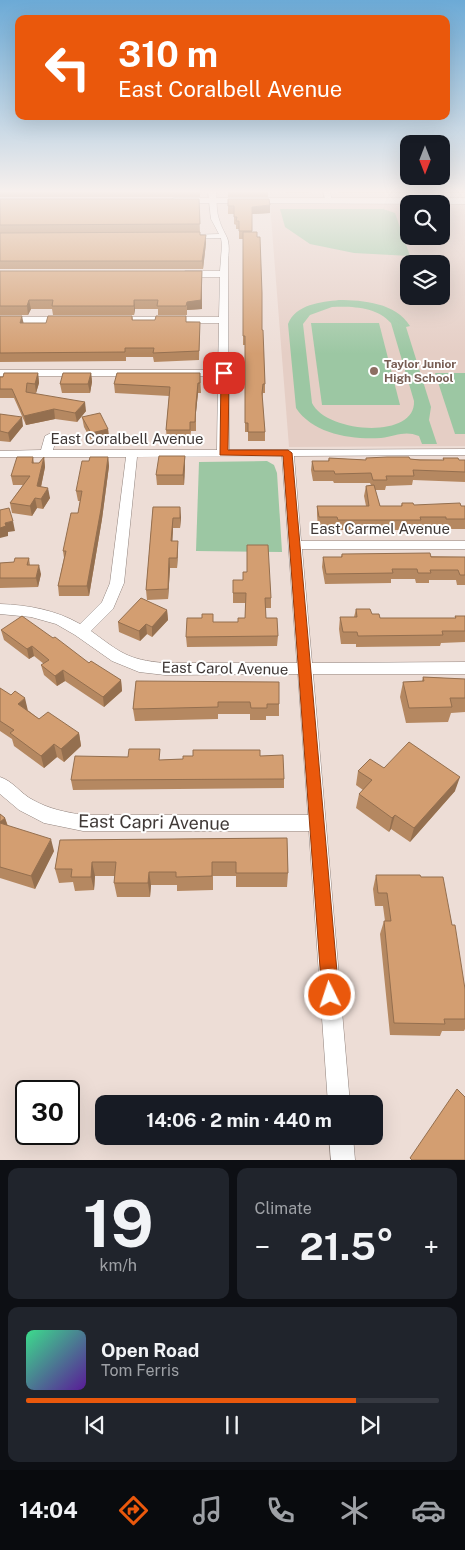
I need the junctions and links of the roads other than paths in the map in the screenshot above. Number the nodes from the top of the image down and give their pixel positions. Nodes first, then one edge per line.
1 (226, 245) edge
2 (175, 274) edge
3 (224, 274) junction
4 (0, 320) edge
5 (78, 320) edge
6 (107, 320) edge
7 (224, 320) junction
8 (0, 373) edge
9 (224, 373) junction
10 (51, 436) dead end
11 (465, 452) edge
12 (132, 453) junction
13 (223, 453) junction
14 (288, 453) junction
15 (0, 454) edge
16 (46, 454) junction
17 (465, 544) edge
18 (294, 545) junction
19 (0, 609) edge
20 (81, 632) junction
21 (465, 668) edge
22 (304, 669) junction
23 (0, 784) edge
24 (318, 822) junction
25 (338, 1095) edge
26 (342, 1145) edge
27 (343, 1160) edge

1 - 3 street
2 - 3 street
3 - 7 street
4 - 5 street
6 - 7 street
7 - 9 street
8 - 9 street
9 - 13 street
10 - 16 street
11 - 14 street, East Coralbell Avenue
12 - 13 street, East Coralbell Avenue
12 - 16 street, East Coralbell Avenue
12 - 20 street
13 - 14 street, East Coralbell Avenue
14 - 18 street
15 - 16 street, East Coralbell Avenue
17 - 18 street, East Carmel Avenue
18 - 22 street
19 - 20 street, East Carol Avenue
20 - 22 street, East Carol Avenue
21 - 22 street, East Carol Avenue
22 - 24 street
23 - 24 street, East Capri Avenue
24 - 25 street
26 - 27 street

